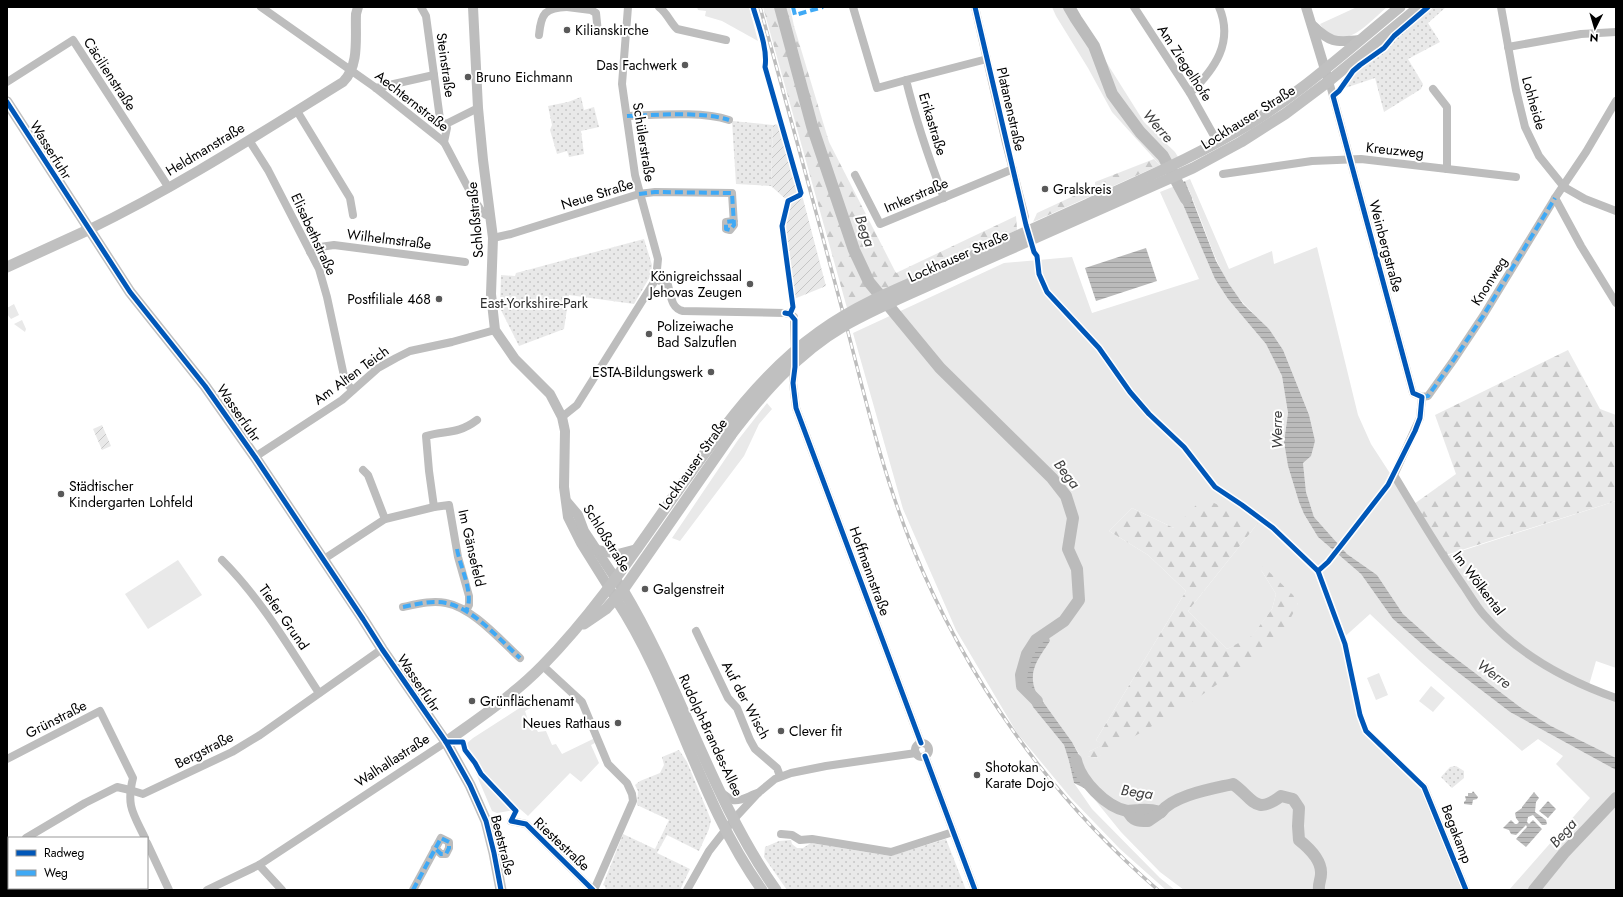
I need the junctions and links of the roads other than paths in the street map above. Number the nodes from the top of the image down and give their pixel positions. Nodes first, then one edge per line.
1 (261, 7) edge
2 (358, 7) edge
3 (422, 7) edge
4 (473, 7) edge
5 (567, 7) edge
6 (628, 7) edge
7 (659, 7) edge
8 (854, 7) edge
9 (976, 7) edge
10 (1134, 7) edge
11 (1219, 7) edge
12 (1306, 7) edge
13 (1400, 7) edge
14 (1418, 7) edge
15 (1501, 7) edge
16 (1311, 24) junction
17 (1616, 32) edge
18 (598, 33) dead end
19 (539, 35) dead end
20 (726, 40) dead end
21 (1360, 40) junction
22 (1508, 47) junction
23 (987, 59) junction
24 (1325, 70) junction
25 (351, 71) junction
26 (434, 75) junction
27 (906, 80) junction
28 (7, 82) edge
29 (1329, 82) junction
30 (376, 88) junction
31 (1433, 89) dead end
32 (1190, 92) junction
33 (1616, 101) edge
34 (7, 102) edge
35 (478, 108) junction
36 (297, 111) junction
37 (627, 116) junction
38 (729, 120) dead end
39 (446, 124) junction
40 (1213, 134) dead end
41 (249, 140) junction
42 (444, 142) junction
43 (1350, 160) junction
44 (1190, 164) junction
45 (1014, 169) junction
46 (1447, 169) junction
47 (1223, 174) dead end
48 (855, 175) dead end
49 (1516, 177) dead end
50 (1564, 187) junction
51 (169, 188) junction
52 (639, 194) junction
53 (944, 198) junction
54 (1555, 198) junction
55 (1616, 211) edge
56 (490, 214) junction
57 (354, 216) dead end
58 (1025, 217) dead end
59 (734, 221) dead end
60 (88, 230) junction
61 (493, 238) junction
62 (310, 252) junction
63 (465, 262) dead end
64 (7, 266) edge
65 (656, 279) junction
66 (1616, 303) edge
67 (495, 330) junction
68 (353, 390) junction
69 (1422, 397) junction
70 (562, 417) junction
71 (477, 420) dead end
72 (727, 432) junction
73 (255, 457) junction
74 (363, 470) dead end
75 (567, 502) junction
76 (434, 507) junction
77 (385, 519) junction
78 (637, 549) junction
79 (597, 550) junction
80 (324, 559) junction
81 (222, 560) dead end
82 (616, 579) junction
83 (609, 588) junction
84 (620, 594) junction
85 (403, 607) dead end
86 (466, 611) junction
87 (575, 631) junction
88 (696, 631) dead end
89 (382, 649) junction
90 (520, 658) dead end
91 (543, 666) junction
92 (319, 693) junction
93 (1616, 698) edge
94 (446, 742) junction
95 (921, 743) junction
96 (916, 753) junction
97 (926, 756) junction
98 (7, 759) edge
99 (780, 776) junction
100 (1424, 787) dead end
101 (130, 790) junction
102 (722, 793) junction
103 (758, 793) junction
104 (734, 819) junction
105 (512, 821) dead end
106 (725, 832) junction
107 (953, 832) junction
108 (781, 834) dead end
109 (28, 837) edge
110 (144, 837) edge
111 (148, 846) edge
112 (435, 848) dead end
113 (258, 865) junction
114 (280, 889) edge
115 (169, 890) edge
116 (207, 890) edge
117 (413, 890) edge
118 (501, 890) edge
119 (594, 890) edge
120 (687, 890) edge
121 (762, 890) edge
122 (776, 890) edge
123 (975, 890) edge
124 (1466, 890) edge

1 - 25 street, Aechternstraße
2 - 25 street
3 - 26 street, Steinstraße
4 - 35 street, Schloßstraße
5 - 18 street
5 - 19 street
6 - 37 street, Schülerstraße
7 - 20 street
8 - 27 street, Erikastraße
9 - 23 street, Platanenstraße
10 - 32 street, Am Ziegelhofe
11 - 32 street
12 - 16 street, Weinbergstraße
13 - 21 main road, Lockhauser Straße
14 - 29 main road, Lockhauser Straße
15 - 22 street, Lohheide
16 - 21 street
16 - 24 street, Weinbergstraße
17 - 22 street
21 - 24 main road, Lockhauser Straße
22 - 50 street, Lohheide
23 - 27 street, Erikastraße
23 - 45 street, Platanenstraße
24 - 29 street, Weinbergstraße
24 - 44 main road, Lockhauser Straße
25 - 30 street, Aechternstraße
25 - 36 street, Heldmanstraße
26 - 30 street
26 - 39 street, Steinstraße
27 - 53 street, Erikastraße
28 - 51 street, Cäcilienstraße
29 - 43 street, Weinbergstraße
29 - 44 main road, Lockhauser Straße
30 - 42 street, Aechternstraße
31 - 46 street
32 - 40 street, Am Ziegelhofe
33 - 50 street, Knonweg
34 - 60 main road, Wasserfuhr
35 - 39 street, Steinstraße
35 - 56 street, Schloßstraße
36 - 41 street, Heldmanstraße
36 - 57 street
37 - 38 street
37 - 52 street, Schülerstraße
39 - 42 street
41 - 51 street, Heldmanstraße
41 - 62 street, Elisabethstraße
42 - 56 street, Aechternstraße
43 - 46 street, Kreuzweg
43 - 47 street, Kreuzweg
43 - 69 street, Weinbergstraße
44 - 72 main road, Lockhauser Straße, bridge
45 - 53 street, Imkerstraße
45 - 58 street, Platanenstraße
46 - 49 street, Kreuzweg
48 - 53 street, Imkerstraße
50 - 54 street, Knonweg
50 - 55 street, Lohheide
51 - 60 street, Heldmanstraße
52 - 59 street, Neue Straße
52 - 61 street, Neue Straße
52 - 65 street, Schülerstraße
54 - 66 street
54 - 69 street, Knonweg
56 - 61 street, Schloßstraße
60 - 64 main road, Heldmanstraße
60 - 73 main road, Wasserfuhr
61 - 67 street, Schloßstraße
62 - 63 street, Wilhelmstraße
62 - 68 street, Elisabethstraße
65 - 70 street, Schülerstraße
65 - 95 street, Hoffmannstraße
67 - 68 street, Am Alten Teich
67 - 70 street, Schloßstraße
68 - 73 street, Am Alten Teich
69 - 93 street, Im Wölkental
70 - 75 street, Schloßstraße
71 - 76 street
72 - 78 main road, Lockhauser Straße
72 - 84 main road, Lockhauser Straße
73 - 80 main road, Wasserfuhr
74 - 77 street
75 - 79 street, Schloßstraße
75 - 83 street, Schloßstraße
76 - 77 street, Im Gänsefeld
76 - 86 street, Im Gänsefeld
77 - 80 street, Im Gänsefeld
78 - 79 street
78 - 82 main road, Lockhauser Straße
79 - 82 street, Schloßstraße
80 - 89 main road, Wasserfuhr
81 - 92 street, Tiefer Grund
82 - 83 main road, Walhallastraße
82 - 84 street, Schloßstraße
83 - 84 street, Schloßstraße
83 - 87 main road, Walhallastraße
84 - 87 main road, Walhallastraße
84 - 102 main road, Rudolph-Brandes-Allee
84 - 106 main road, Rudolph-Brandes-Allee
85 - 86 street
86 - 90 street
87 - 91 main road, Walhallastraße
88 - 99 street, Auf der Wisch
89 - 92 street, Bergstraße
89 - 94 main road, Wasserfuhr
91 - 94 main road, Walhallastraße
91 - 119 street
92 - 101 street, Bergstraße
94 - 113 street, Walhallastraße
94 - 118 main road, Beetstraße
95 - 96 street
95 - 97 street
96 - 97 street
96 - 99 street
97 - 107 street
98 - 101 street, Grünstraße
99 - 103 street
100 - 124 street, Begakamp
101 - 109 street, Bergstraße
101 - 110 street, Grünstraße
102 - 103 street
102 - 104 main road, Rudolph-Brandes-Allee
103 - 104 street
104 - 106 street
104 - 122 main road, Rudolph-Brandes-Allee
105 - 119 street, Riestestraße
106 - 120 street
106 - 121 main road, Rudolph-Brandes-Allee
107 - 108 street
107 - 123 street
111 - 115 street
112 - 117 street
113 - 114 street
113 - 116 street, Walhallastraße

